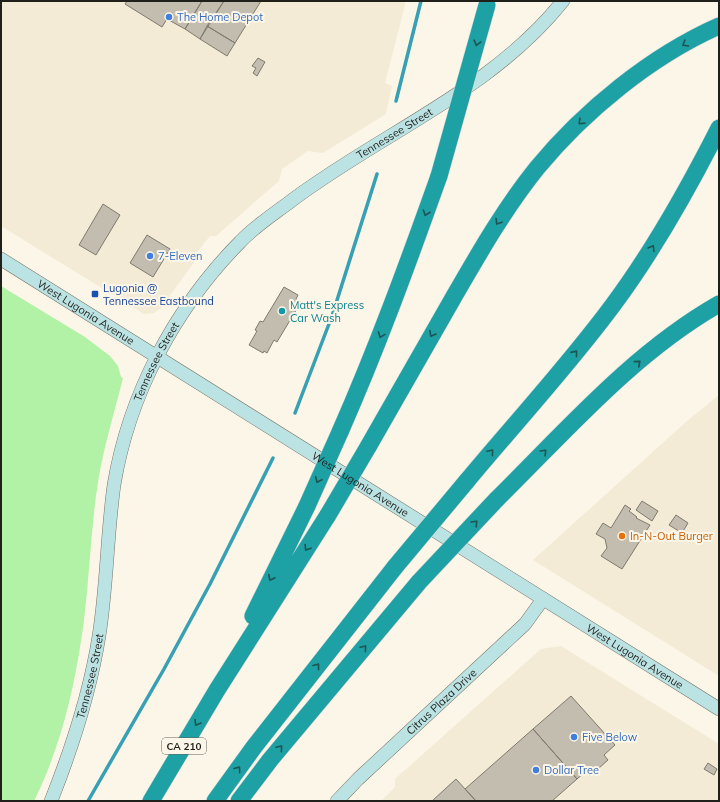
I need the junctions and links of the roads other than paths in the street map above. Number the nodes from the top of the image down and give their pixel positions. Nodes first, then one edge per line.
1 (563, 1) edge
2 (487, 3) edge
3 (719, 26) edge
4 (719, 128) edge
5 (1, 259) edge
6 (719, 304) edge
7 (156, 355) junction
8 (543, 599) junction
9 (218, 690) junction
10 (719, 709) edge
11 (51, 801) edge
12 (151, 801) edge
13 (215, 801) edge
14 (239, 801) edge
15 (337, 801) edge

1 - 7 main road, Tennessee Street
2 -> 9 highway, bridge
3 -> 9 highway, bridge
13 -> 4 highway, bridge
5 - 7 main road, West Lugonia Avenue
14 -> 6 highway, bridge
7 - 8 main road, West Lugonia Avenue
7 - 11 main road, Tennessee Street
8 - 10 main road, West Lugonia Avenue
8 - 15 main road, Citrus Plaza Drive
9 -> 12 highway, CA 210

